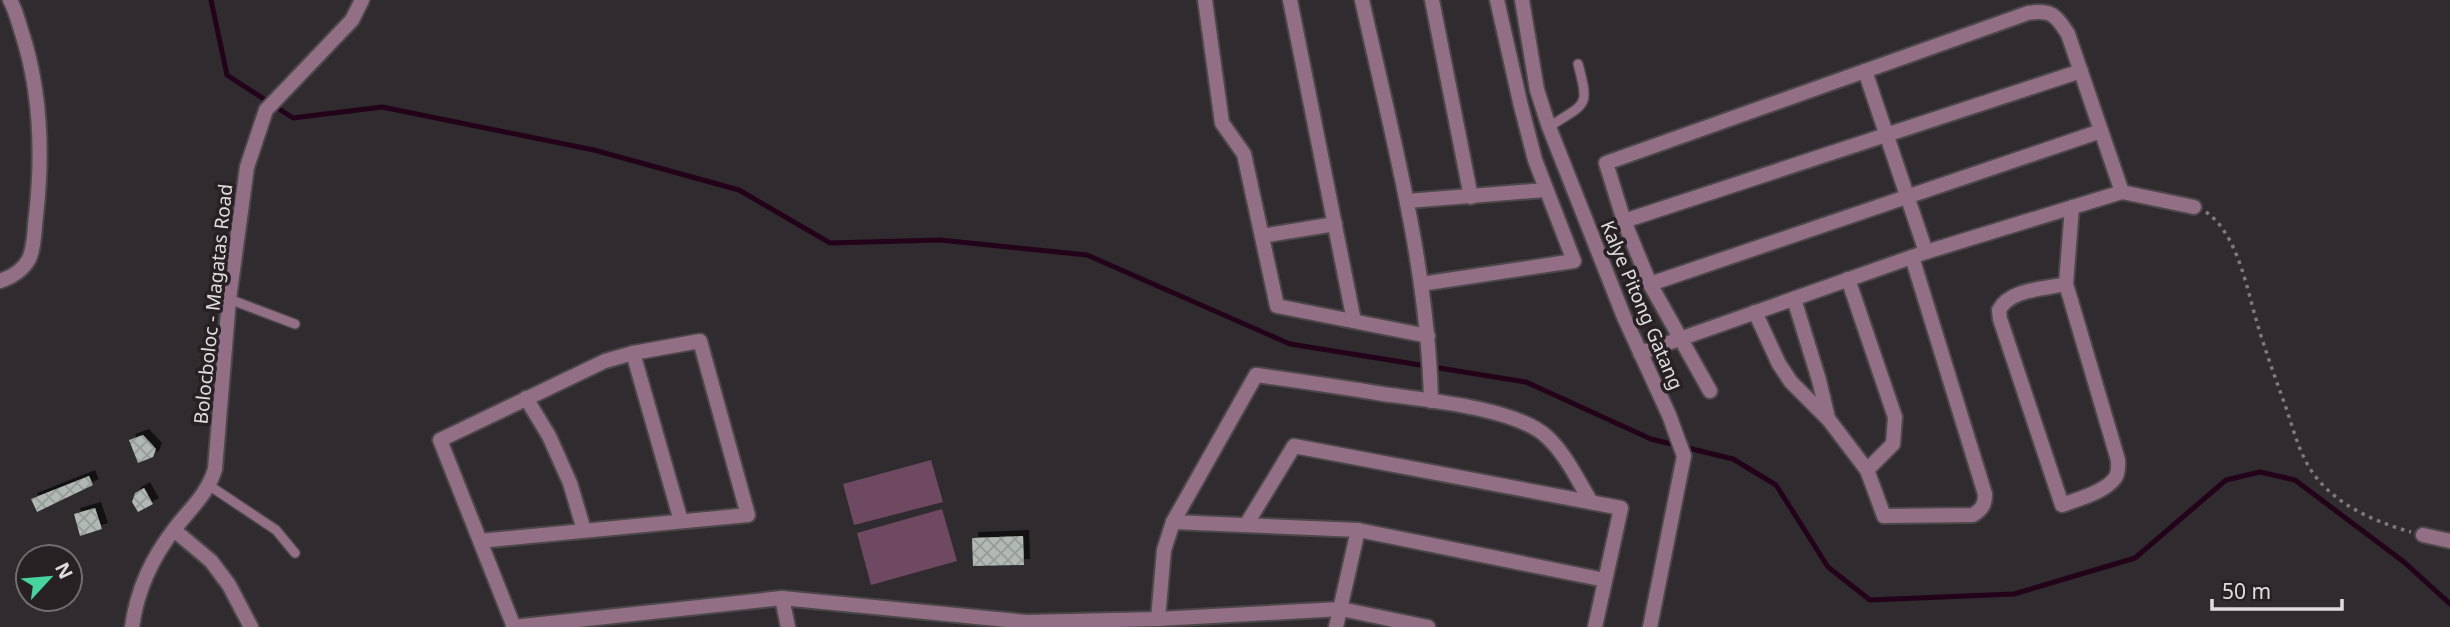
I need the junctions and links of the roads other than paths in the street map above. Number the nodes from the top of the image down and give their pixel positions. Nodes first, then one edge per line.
1 (10, 0) edge
2 (362, 0) edge
3 (1205, 0) edge
4 (1290, 0) edge
5 (1362, 0) edge
6 (1432, 0) edge
7 (1497, 0) edge
8 (1522, 0) edge
9 (1578, 64) dead end
10 (1865, 71) junction
11 (2081, 71) junction
12 (1549, 127) junction
13 (2101, 131) junction
14 (1887, 135) junction
15 (1546, 190) junction
16 (2122, 192) junction
17 (1471, 197) junction
18 (1908, 197) junction
19 (1407, 201) junction
20 (2073, 207) junction
21 (2194, 207) road end
22 (1624, 221) junction
23 (1335, 224) junction
24 (1262, 236) junction
25 (1919, 254) junction
26 (1848, 279) junction
27 (0, 281) edge
28 (1421, 284) junction
29 (1650, 284) junction
30 (2066, 284) junction
31 (229, 299) junction
32 (1794, 299) junction
33 (1755, 312) junction
34 (1354, 321) junction
35 (295, 324) dead end
36 (1428, 336) junction
37 (1680, 339) junction
38 (632, 353) junction
39 (1640, 353) junction
40 (1710, 391) dead end
41 (526, 398) junction
42 (1431, 401) junction
43 (1829, 420) junction
44 (1867, 470) junction
45 (210, 486) junction
46 (1591, 502) junction
47 (681, 521) junction
48 (1173, 522) junction
49 (1246, 524) junction
50 (174, 530) junction
51 (584, 530) junction
52 (1359, 530) junction
53 (2423, 535) road end
54 (480, 541) junction
55 (2450, 541) edge
56 (295, 553) dead end
57 (1605, 580) junction
58 (782, 598) junction
59 (1341, 609) junction
60 (1158, 619) junction
61 (132, 627) edge
62 (251, 627) edge
63 (514, 627) edge
64 (788, 627) edge
65 (1336, 627) edge
66 (1428, 627) edge
67 (1595, 627) edge
68 (1650, 627) edge

1 - 27 street
2 - 31 street, Bolocboloc - Magatas Road
3 - 24 street
4 - 23 street
5 - 19 street
6 - 17 street
7 - 15 street
8 - 12 street, Kalye Pitong Gatang
9 - 12 lane
10 - 11 street
10 - 14 street
10 - 22 street
11 - 13 street
11 - 14 street
12 - 39 street, Kalye Pitong Gatang
13 - 16 street
13 - 18 street
14 - 18 street
14 - 22 street
15 - 17 street
15 - 28 street
16 - 20 street
16 - 21 street
17 - 19 street
18 - 25 street
18 - 29 street
19 - 28 street
20 - 25 street
20 - 30 street
22 - 29 street
23 - 24 street
23 - 34 street
24 - 34 street
25 - 26 street
25 - 44 street
26 - 32 street
26 - 44 street
28 - 36 street
29 - 37 street
30 - 30 street
31 - 35 lane
31 - 45 street, Bolocboloc - Magatas Road
32 - 33 street
32 - 43 street
33 - 37 street
33 - 43 street
34 - 36 street
36 - 42 street
37 - 39 street
37 - 40 street
38 - 41 street
38 - 47 street
38 - 47 street
39 - 68 street, Kalye Pitong Gatang
41 - 51 street
41 - 54 street
42 - 46 street
42 - 48 street
43 - 44 street
45 - 50 street, Bolocboloc - Magatas Road
45 - 56 lane
46 - 49 street
46 - 57 street
47 - 51 street
48 - 49 street
48 - 60 street
49 - 52 street
50 - 61 street, Bolocboloc - Magatas Road
50 - 62 street
51 - 54 street
52 - 57 street
52 - 59 street
53 - 55 street
54 - 63 street
57 - 67 street
58 - 60 street
58 - 63 street
58 - 64 street
59 - 60 street
59 - 65 street
59 - 66 street

